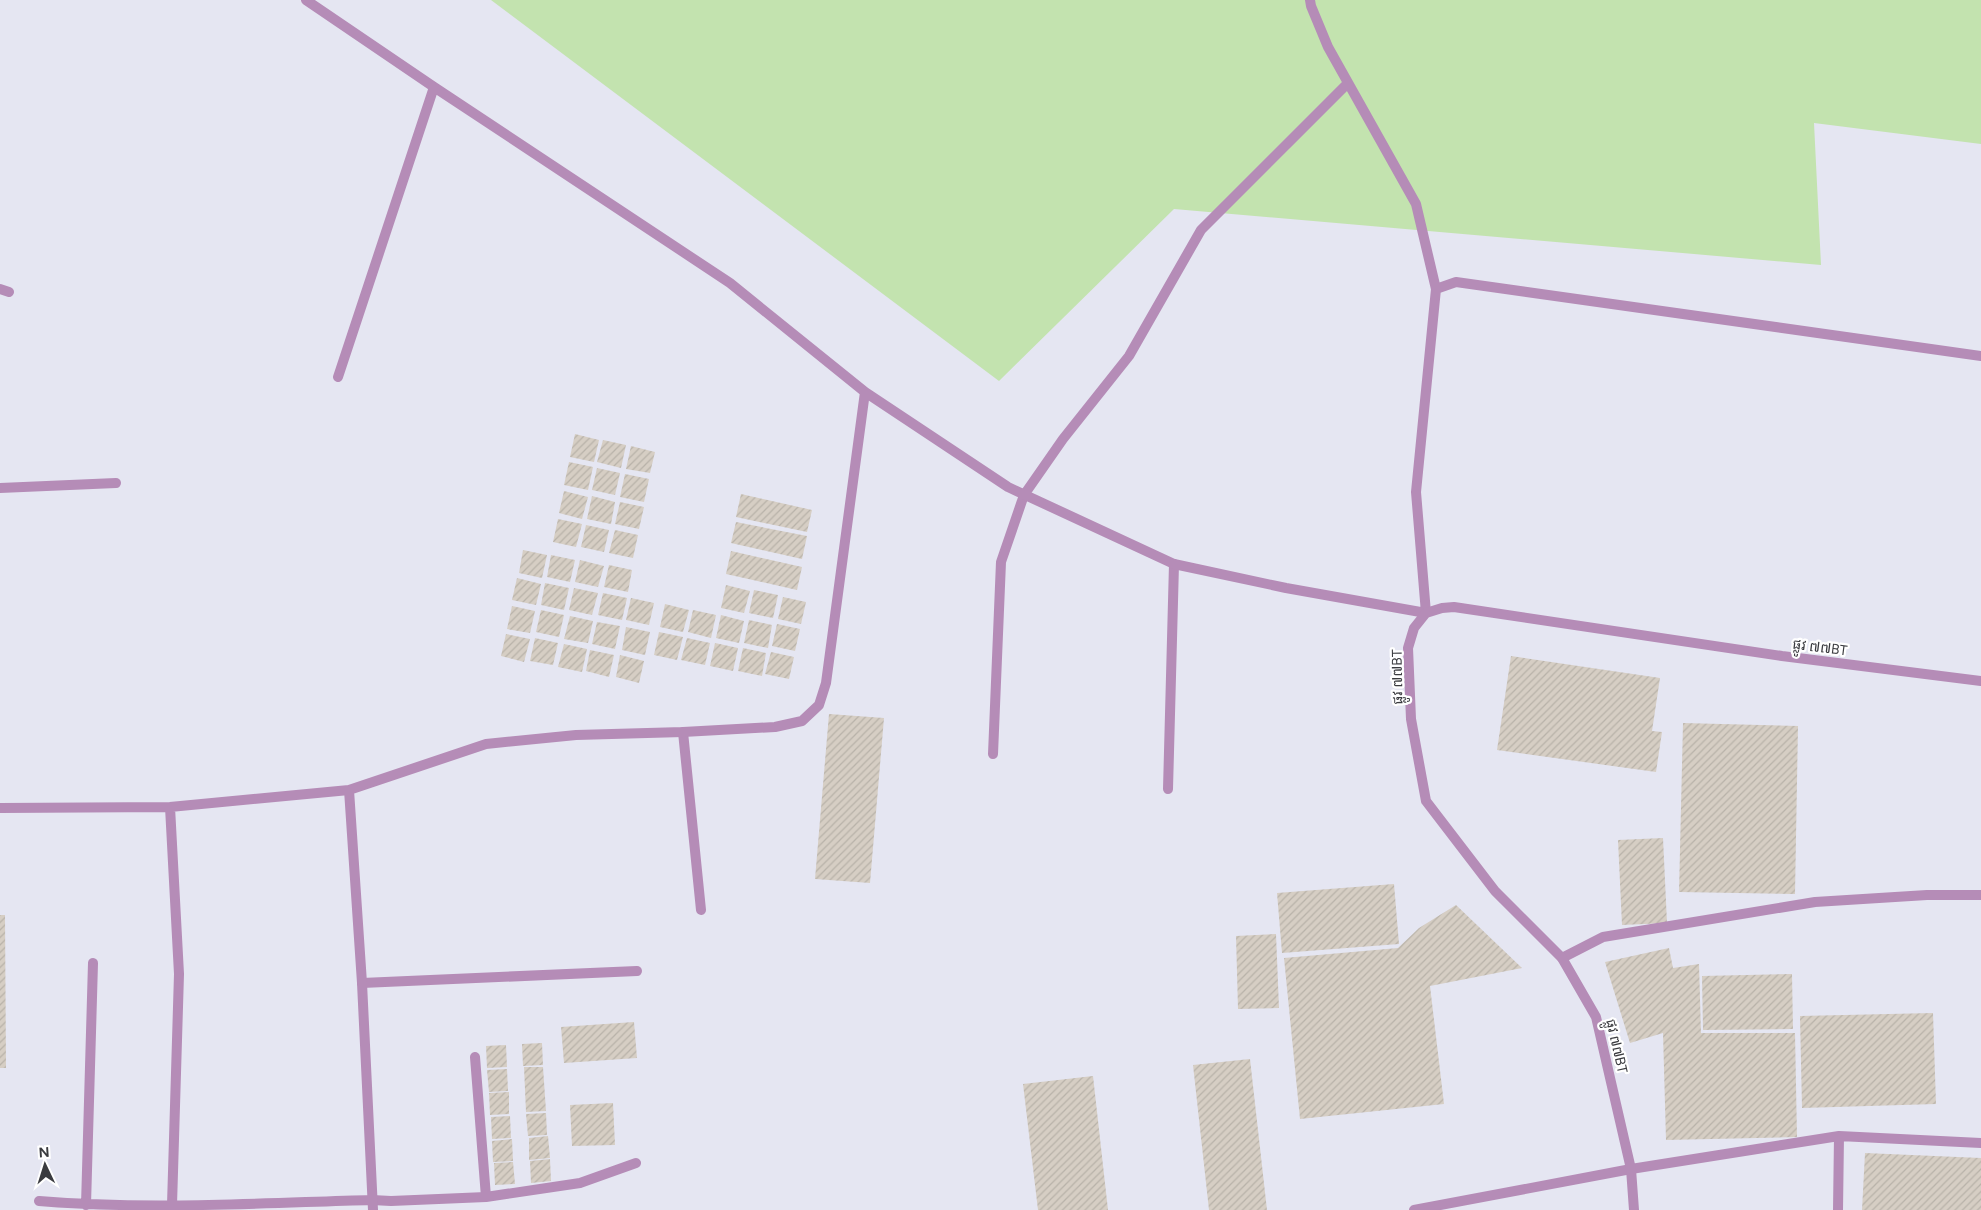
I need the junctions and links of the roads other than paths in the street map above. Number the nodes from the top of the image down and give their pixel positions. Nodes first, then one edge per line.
1 (306, 0) edge
2 (1310, 0) edge
3 (1348, 83) junction
4 (434, 87) junction
5 (1436, 289) junction
6 (1981, 356) edge
7 (338, 377) dead end
8 (865, 392) junction
9 (116, 484) dead end
10 (0, 488) edge
11 (1024, 494) junction
12 (1174, 564) junction
13 (1426, 613) junction
14 (1981, 682) edge
15 (683, 732) junction
16 (993, 754) dead end
17 (1168, 789) dead end
18 (349, 790) junction
19 (170, 807) junction
20 (0, 808) edge
21 (1981, 895) edge
22 (701, 910) dead end
23 (1562, 958) junction
24 (93, 963) dead end
25 (637, 971) dead end
26 (362, 983) junction
27 (475, 1057) dead end
28 (1839, 1136) junction
29 (1981, 1142) edge
30 (636, 1163) dead end
31 (1631, 1169) junction
32 (486, 1198) junction
33 (38, 1201) dead end
34 (86, 1205) junction
35 (172, 1205) junction
36 (372, 1205) edge
37 (1414, 1210) edge
38 (1634, 1210) edge
39 (1838, 1210) edge

1 - 4 street
2 - 3 street
3 - 5 street
3 - 11 street
4 - 7 street
4 - 8 street
5 - 6 street
5 - 13 street
8 - 11 street
8 - 15 street
9 - 10 street
11 - 12 street
11 - 16 street
12 - 13 street
12 - 17 street
13 - 14 street, ផ្លូវ ៧៧BT
13 - 23 street, ផ្លូវ ៧៧BT
15 - 18 street
15 - 22 street
18 - 19 street
18 - 26 street
19 - 20 street
19 - 35 street
21 - 23 street
23 - 31 street, ផ្លូវ ៧៧BT
24 - 34 street
25 - 26 street
26 - 36 street
27 - 32 street
28 - 29 street
28 - 31 street
28 - 39 street
30 - 32 street
31 - 37 street
31 - 38 street, ផ្លូវ ៧៧BT
32 - 36 street
33 - 34 street
34 - 35 street
35 - 36 street

